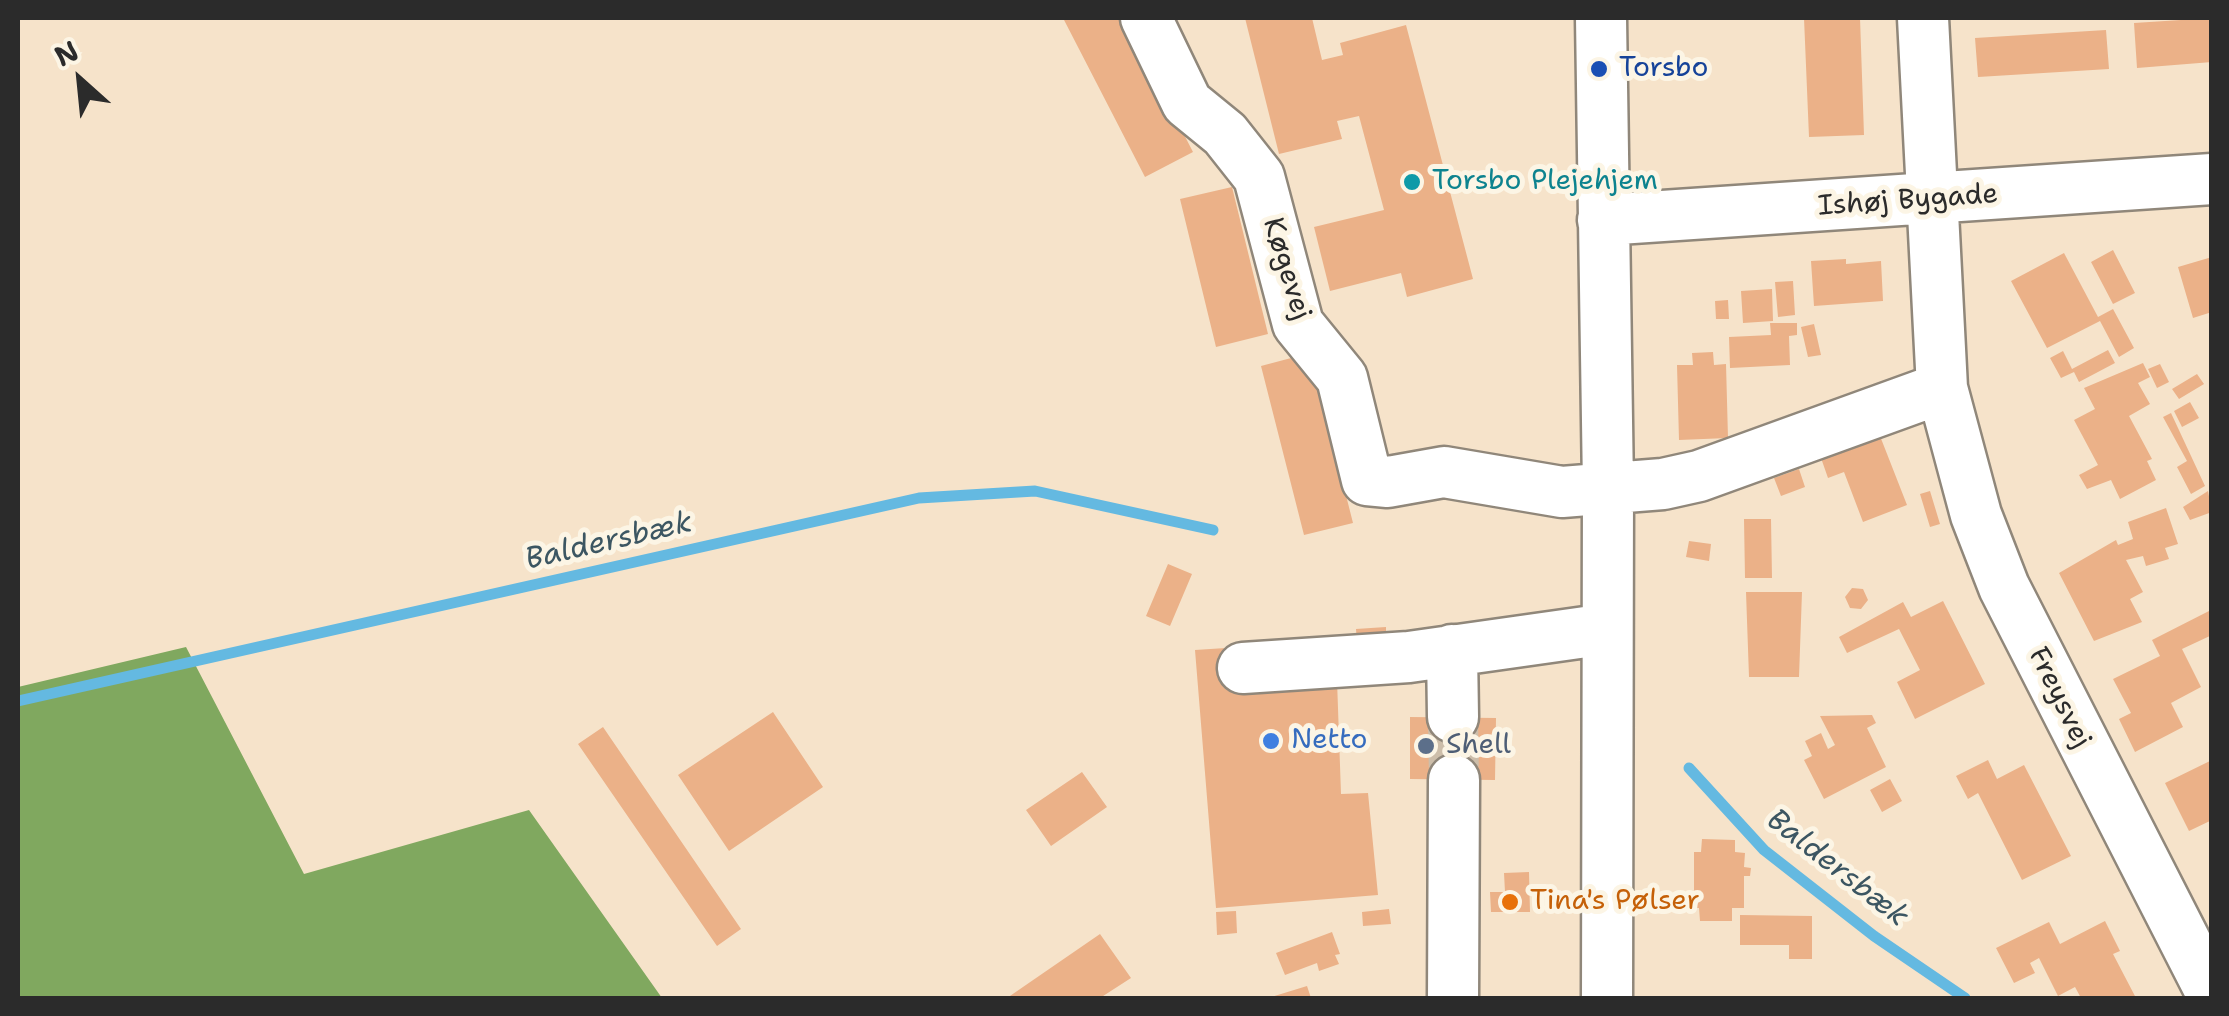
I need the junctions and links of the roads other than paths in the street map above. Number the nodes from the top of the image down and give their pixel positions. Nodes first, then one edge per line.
1 (1146, 18) edge
2 (1601, 18) edge
3 (1924, 18) edge
4 (2212, 179) edge
5 (1935, 200) junction
6 (1604, 220) junction
7 (1942, 388) junction
8 (1608, 488) junction
9 (1607, 629) junction
10 (1452, 650) junction
11 (1242, 668) dead end
12 (1453, 718) tunnel mouth
13 (1454, 780) tunnel mouth
14 (2212, 994) edge
15 (1452, 998) edge
16 (1607, 998) edge

1 - 8 street, Køgevej
2 - 6 street
3 - 5 street, Freysvej
4 - 5 street, Ishøj Bygade
5 - 6 street, Ishøj Bygade
5 - 7 street, Freysvej
6 - 8 street
7 - 8 street
7 - 14 street, Freysvej
8 - 9 street
9 - 10 street
9 - 16 street
10 - 11 street
10 - 12 street
13 - 15 street

